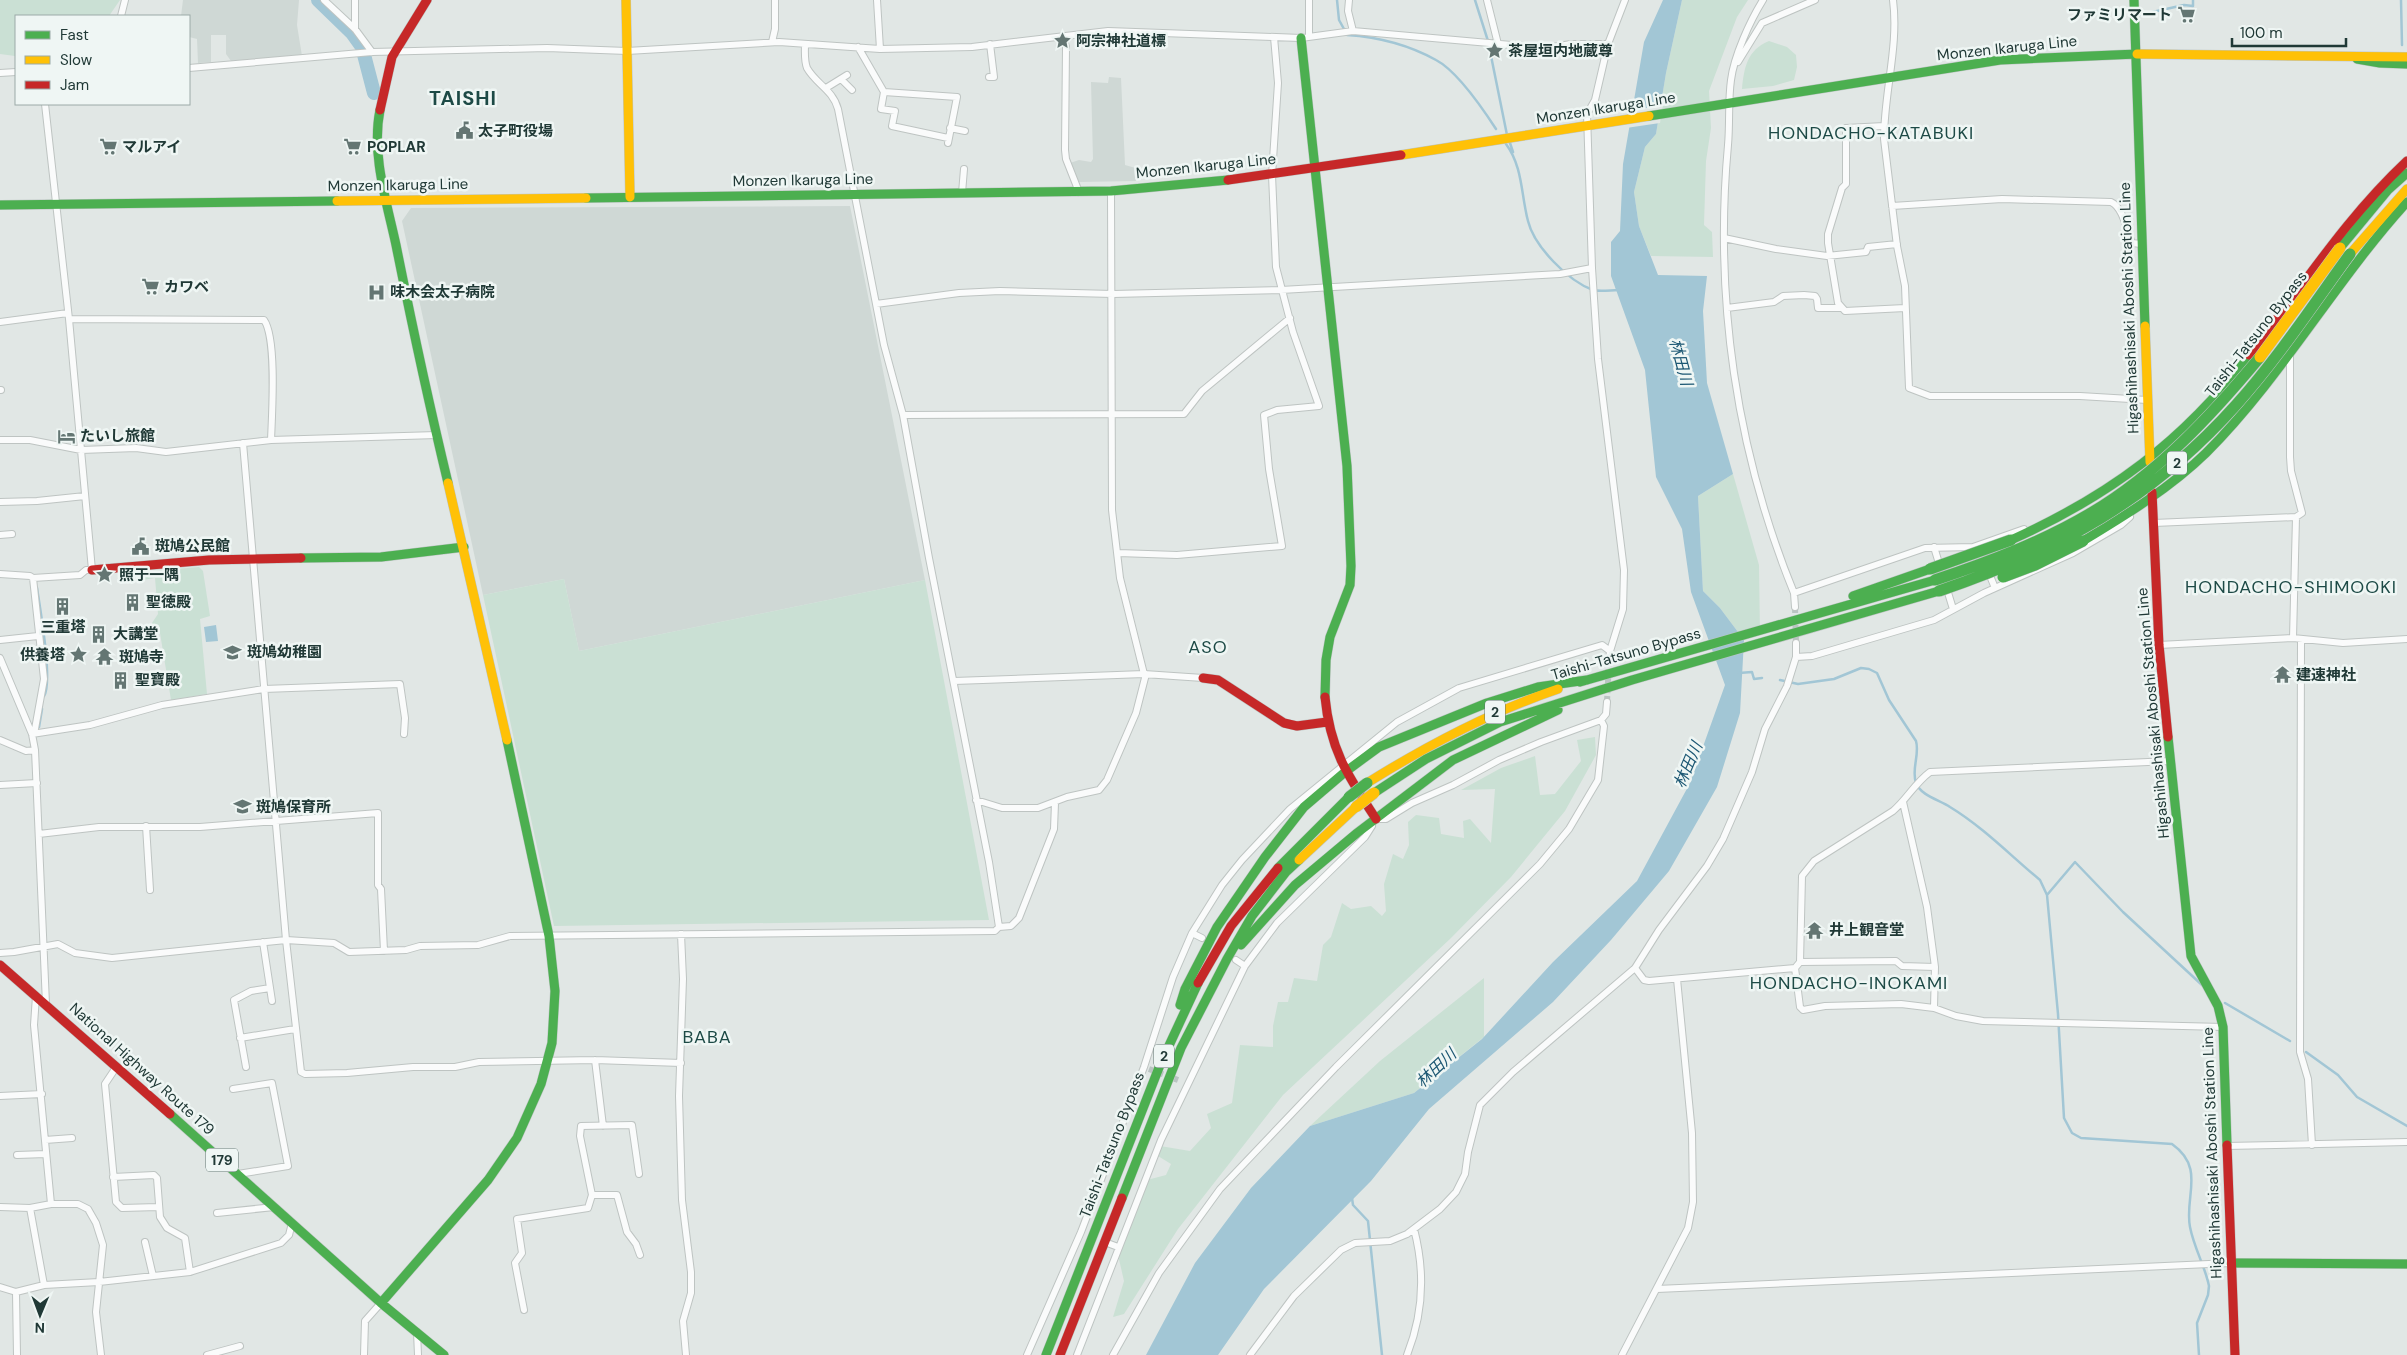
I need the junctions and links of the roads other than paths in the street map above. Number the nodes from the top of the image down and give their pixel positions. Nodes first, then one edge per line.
1 (126, 0) edge
2 (324, 0) edge
3 (355, 0) edge
4 (427, 0) edge
5 (626, 0) edge
6 (775, 0) edge
7 (877, 0) edge
8 (1308, 0) edge
9 (1349, 0) edge
10 (1487, 0) edge
11 (1625, 0) edge
12 (1763, 0) edge
13 (1815, 0) edge
14 (1893, 0) edge
15 (2134, 0) edge
16 (121, 15) edge
17 (355, 29) junction
18 (1353, 31) junction
19 (1064, 37) junction
20 (1274, 37) junction
21 (1305, 37) junction
22 (772, 42) junction
23 (805, 44) junction
24 (990, 44) junction
25 (1498, 44) junction
26 (1608, 44) junction
27 (858, 47) junction
28 (880, 49) junction
29 (627, 51) junction
30 (2407, 51) edge
31 (367, 52) junction
32 (395, 52) junction
33 (2135, 54) junction
34 (2330, 54) junction
35 (2358, 54) junction
36 (2407, 57) edge
37 (1735, 64) junction
38 (2407, 64) edge
39 (190, 68) edge
40 (0, 72) edge
41 (15, 72) edge
42 (989, 77) dead end
43 (1890, 77) junction
44 (826, 88) junction
45 (852, 90) dead end
46 (884, 92) junction
47 (1728, 103) junction
48 (45, 105) edge
49 (1590, 126) junction
50 (1884, 126) junction
51 (950, 128) junction
52 (965, 131) dead end
53 (2407, 161) edge
54 (964, 169) dead end
55 (1316, 169) junction
56 (2407, 173) edge
57 (1272, 175) junction
58 (2407, 189) edge
59 (1112, 191) junction
60 (1079, 192) junction
61 (962, 193) junction
62 (854, 194) junction
63 (630, 197) junction
64 (388, 200) junction
65 (2407, 202) edge
66 (56, 203) junction
67 (0, 205) edge
68 (1892, 206) junction
69 (1724, 238) junction
70 (1896, 244) junction
71 (2141, 244) junction
72 (2328, 248) junction
73 (2345, 251) junction
74 (1832, 256) junction
75 (2352, 266) junction
76 (1592, 268) junction
77 (1328, 288) junction
78 (1281, 290) junction
79 (1113, 294) junction
80 (876, 304) junction
81 (2286, 305) junction
82 (1727, 308) junction
83 (1840, 308) junction
84 (1905, 308) junction
85 (68, 316) junction
86 (1290, 318) junction
87 (0, 322) edge
88 (2292, 349) junction
89 (2267, 381) junction
90 (2228, 383) junction
91 (2147, 400) junction
92 (1110, 413) junction
93 (903, 415) junction
94 (437, 435) junction
95 (0, 440) edge
96 (272, 440) junction
97 (244, 443) junction
98 (81, 450) junction
99 (2150, 459) junction
100 (85, 496) junction
101 (2092, 500) junction
102 (2148, 500) junction
103 (0, 502) edge
104 (2296, 517) junction
105 (2154, 523) junction
106 (12, 534) dead end
107 (0, 535) edge
108 (1979, 545) junction
109 (464, 547) junction
110 (1934, 547) junction
111 (1118, 553) junction
112 (254, 558) junction
113 (92, 570) junction
114 (0, 574) edge
115 (33, 578) junction
116 (1995, 588) junction
117 (1938, 589) junction
118 (1794, 593) junction
119 (1795, 607) tunnel mouth
120 (1954, 609) junction
121 (1796, 620) junction
122 (38, 636) junction
123 (2293, 638) junction
124 (2407, 639) edge
125 (0, 640) edge
126 (2301, 640) junction
127 (1796, 643) tunnel mouth
128 (2158, 645) junction
129 (1610, 651) junction
130 (1796, 657) junction
131 (0, 658) edge
132 (1609, 660) tunnel mouth
133 (1145, 674) junction
134 (1203, 678) joint
135 (1588, 680) junction
136 (1632, 680) junction
137 (954, 681) junction
138 (264, 689) junction
139 (1607, 702) tunnel mouth
140 (1601, 720) junction
141 (1327, 722) junction
142 (32, 734) junction
143 (404, 734) dead end
144 (0, 740) edge
145 (35, 750) junction
146 (2170, 761) junction
147 (1344, 769) junction
148 (38, 783) junction
149 (0, 785) edge
150 (1371, 788) junction
151 (976, 800) junction
152 (1903, 802) junction
153 (1055, 803) junction
154 (1376, 819) junction
155 (275, 823) junction
156 (146, 826) junction
157 (39, 834) junction
158 (150, 890) dead end
159 (999, 927) junction
160 (1192, 933) junction
161 (681, 934) junction
162 (549, 936) junction
163 (1202, 938) dead end
164 (286, 940) junction
165 (263, 942) junction
166 (43, 945) junction
167 (384, 951) junction
168 (0, 953) edge
169 (1232, 959) junction
170 (1800, 962) junction
171 (0, 965) edge
172 (1245, 966) junction
173 (1935, 967) junction
174 (1635, 968) junction
175 (1795, 968) junction
176 (1677, 979) junction
177 (270, 988) junction
178 (36, 996) junction
179 (272, 1002) dead end
180 (46, 1004) junction
181 (1934, 1008) junction
182 (2223, 1026) junction
183 (296, 1029) junction
184 (240, 1038) junction
185 (595, 1060) junction
186 (547, 1063) junction
187 (681, 1063) junction
188 (117, 1066) junction
189 (246, 1067) dead end
190 (1151, 1067) junction
191 (1178, 1080) tunnel mouth
192 (1187, 1084) junction
193 (233, 1089) dead end
194 (42, 1094) junction
195 (0, 1096) edge
196 (603, 1126) junction
197 (72, 1138) dead end
198 (45, 1140) junction
199 (2407, 1142) edge
200 (2312, 1145) junction
201 (2226, 1146) junction
202 (46, 1154) junction
203 (17, 1155) dead end
204 (238, 1174) junction
205 (639, 1174) dead end
206 (114, 1177) junction
207 (592, 1195) junction
208 (51, 1204) junction
209 (0, 1207) edge
210 (158, 1207) junction
211 (276, 1207) junction
212 (30, 1208) junction
213 (217, 1213) dead end
214 (292, 1222) junction
215 (1414, 1229) junction
216 (1080, 1232) junction
217 (1088, 1235) dead end
218 (145, 1242) dead end
219 (1110, 1244) dead end
220 (1118, 1247) junction
221 (640, 1255) dead end
222 (2231, 1263) junction
223 (2407, 1264) edge
224 (190, 1272) junction
225 (153, 1276) junction
226 (99, 1282) junction
227 (44, 1285) junction
228 (0, 1287) edge
229 (1657, 1289) junction
230 (16, 1292) junction
231 (382, 1302) junction
232 (524, 1310) dead end
233 (417, 1332) junction
234 (240, 1346) dead end
235 (230, 1352) edge
236 (17, 1355) edge
237 (101, 1355) edge
238 (207, 1355) edge
239 (364, 1355) edge
240 (418, 1355) edge
241 (444, 1355) edge
242 (686, 1355) edge
243 (1027, 1355) edge
244 (1046, 1355) edge
245 (1060, 1355) edge
246 (1077, 1355) edge
247 (1113, 1355) edge
248 (1250, 1355) edge
249 (1407, 1355) edge
250 (1622, 1355) edge
251 (2235, 1355) edge

1 - 16 street
2 - 17 street
3 - 17 street
4 - 32 main road
5 - 29 main road
6 - 22 street
7 - 28 street
8 - 21 street
9 - 18 street
10 - 25 street
11 - 26 street
12 - 37 street
13 - 37 street
14 - 43 street
15 - 33 main road, Higashihashisaki Aboshi Station Line
17 - 31 street
18 - 21 street
18 - 25 street
19 - 20 street
19 - 24 street
19 - 60 street
20 - 21 street
20 - 57 street
21 - 55 main road
22 - 23 street
22 - 29 street
23 - 27 street
23 - 44 street
24 - 28 street
24 - 42 street
25 - 26 street
26 - 49 street
27 - 28 street
27 - 46 street
29 - 32 street
29 - 63 main road
30 - 35 main road
31 - 32 street
31 - 39 street
32 - 64 main road
33 - 34 main road, Monzen Ikaruga Line
33 - 43 main road, Monzen Ikaruga Line
33 - 71 main road, Higashihashisaki Aboshi Station Line
34 - 35 main road, Monzen Ikaruga Line
34 - 38 main road
35 - 36 main road, Monzen Ikaruga Line
37 - 47 street
40 - 41 street
43 - 47 main road, Monzen Ikaruga Line
43 - 50 street
44 - 45 street
44 - 62 street
46 - 51 street
46 - 51 street
47 - 49 main road, Monzen Ikaruga Line
47 - 69 street
48 - 66 street
49 - 55 main road, Monzen Ikaruga Line
49 - 76 street
50 - 68 street
50 - 74 street
51 - 52 street
53 - 72 main road
54 - 61 street
55 - 57 main road, Monzen Ikaruga Line
55 - 77 main road
56 - 73 main road, Taishi-Tatsuno Bypass / 2
57 - 59 main road, Monzen Ikaruga Line
57 - 78 street
58 - 73 main road, Taishi-Tatsuno Bypass / 2
59 - 60 main road, Monzen Ikaruga Line
59 - 79 street
60 - 61 main road, Monzen Ikaruga Line
61 - 62 main road, Monzen Ikaruga Line
62 - 63 main road, Monzen Ikaruga Line
62 - 80 street
63 - 64 main road, Monzen Ikaruga Line
64 - 66 main road, Monzen Ikaruga Line
64 - 94 main road
65 - 75 main road
66 - 67 main road, Monzen Ikaruga Line
66 - 85 street
68 - 70 street
68 - 71 street
69 - 74 street
69 - 82 street
70 - 74 street
70 - 84 street
71 - 91 main road, Higashihashisaki Aboshi Station Line
72 - 75 main road
72 - 81 main road
73 - 117 main road, Taishi-Tatsuno Bypass / 2, bridge
74 - 83 street
75 - 88 main road
76 - 77 street
76 - 129 street
77 - 78 street
77 - 141 main road
78 - 79 street
78 - 86 street
79 - 80 street
79 - 92 street
80 - 93 street
81 - 88 main road
81 - 90 main road
82 - 83 street
82 - 118 street
83 - 84 street
84 - 91 street
85 - 87 street
85 - 96 street
85 - 98 street
86 - 92 street
86 - 111 street
88 - 89 main road
88 - 104 street
89 - 90 main road
89 - 102 main road
90 - 99 main road
91 - 99 main road, Higashihashisaki Aboshi Station Line
92 - 93 street
92 - 111 street
93 - 137 street
94 - 96 street
94 - 109 main road
95 - 98 street
96 - 97 street
97 - 98 street
97 - 112 street
98 - 100 street
99 - 101 main road
99 - 102 main road, Higashihashisaki Aboshi Station Line
100 - 103 street
100 - 113 street
101 - 108 street
101 - 121 main road, bridge
102 - 105 main road, Higashihashisaki Aboshi Station Line
102 - 116 street
102 - 117 main road, bridge
104 - 105 street
104 - 123 street
105 - 128 main road, Higashihashisaki Aboshi Station Line
106 - 107 street
108 - 110 street
108 - 116 street
109 - 112 main road
109 - 162 main road
110 - 118 street
110 - 120 street
111 - 133 street
112 - 113 main road
112 - 138 street
113 - 115 street
114 - 115 street
115 - 122 street
116 - 120 street
117 - 121 main road, Taishi-Tatsuno Bypass / 2
117 - 136 main road, Taishi-Tatsuno Bypass / 2
118 - 119 street
120 - 130 street
121 - 135 main road, Taishi-Tatsuno Bypass / 2
122 - 125 street
122 - 142 street
123 - 126 street
123 - 128 street
124 - 126 street
126 - 200 street
127 - 130 street
128 - 146 main road, Higashihashisaki Aboshi Station Line
129 - 132 street
129 - 147 street
130 - 174 street
131 - 142 street
133 - 134 street
133 - 137 street
133 - 153 street
134 - 141 main road
135 - 147 main road
135 - 150 main road, Taishi-Tatsuno Bypass / 2
136 - 150 main road, Taishi-Tatsuno Bypass / 2
136 - 154 main road
137 - 151 street
138 - 142 street
138 - 143 street
138 - 155 street
139 - 140 street
140 - 154 street
140 - 247 street
141 - 147 main road
142 - 145 street
144 - 145 street
145 - 148 street
146 - 152 street
146 - 182 main road, Higashihashisaki Aboshi Station Line
147 - 154 main road
147 - 160 street
147 - 190 main road
148 - 149 street
148 - 157 street
150 - 169 main road, Taishi-Tatsuno Bypass / 2, bridge
150 - 190 main road, Taishi-Tatsuno Bypass / 2, bridge
151 - 153 street
151 - 159 street
152 - 170 street
152 - 173 street
153 - 159 street
154 - 169 main road
154 - 172 street
155 - 156 street
155 - 164 street
155 - 167 street
156 - 157 street
156 - 158 street
157 - 166 street
159 - 161 street
160 - 163 street
160 - 190 street
161 - 162 street
161 - 187 street
162 - 167 street
162 - 186 main road
164 - 165 street
164 - 167 street
164 - 183 street
165 - 166 street
165 - 177 street
166 - 168 street
166 - 180 street
169 - 172 street
169 - 245 main road, Taishi-Tatsuno Bypass / 2
170 - 173 street
170 - 175 street
171 - 178 main road, National Highway Route 179 / 179
172 - 192 street
173 - 181 street
174 - 176 street
174 - 215 street
175 - 176 street
175 - 181 street
176 - 229 street
177 - 179 street
177 - 184 street
178 - 180 main road, National Highway Route 179 / 179
178 - 194 street
180 - 188 main road, National Highway Route 179 / 179
181 - 182 street
182 - 201 main road, Higashihashisaki Aboshi Station Line
183 - 184 street
183 - 186 street
184 - 189 street
185 - 186 street
185 - 187 street
185 - 196 street
186 - 231 main road
187 - 242 street
188 - 204 main road, National Highway Route 179 / 179
188 - 206 street
190 - 216 street
190 - 244 main road, Taishi-Tatsuno Bypass / 2
191 - 192 street
192 - 220 street
193 - 204 street
194 - 195 street
194 - 198 street
196 - 205 street
196 - 207 street
197 - 198 street
198 - 202 street
199 - 200 street
200 - 201 street
201 - 222 main road, Higashihashisaki Aboshi Station Line
202 - 203 street
202 - 208 street
204 - 211 main road, National Highway Route 179 / 179
206 - 210 street
206 - 210 street
207 - 221 street
207 - 232 street
208 - 212 street
208 - 226 street
209 - 212 street
210 - 224 street
211 - 213 street
211 - 214 main road, National Highway Route 179 / 179
212 - 227 street
214 - 224 street
214 - 231 main road, National Highway Route 179 / 179
215 - 248 street
215 - 249 street
216 - 217 street
216 - 243 street
218 - 225 street
219 - 220 street
220 - 246 street
222 - 223 main road
222 - 229 street
222 - 251 main road, Higashihashisaki Aboshi Station Line
224 - 225 street
225 - 226 street
226 - 227 street
226 - 237 street
227 - 230 street
228 - 230 street
229 - 250 street
230 - 236 street
231 - 233 main road, National Highway Route 179 / 179
231 - 239 street
233 - 240 street
233 - 241 main road, National Highway Route 179 / 179
234 - 235 street
235 - 238 street

